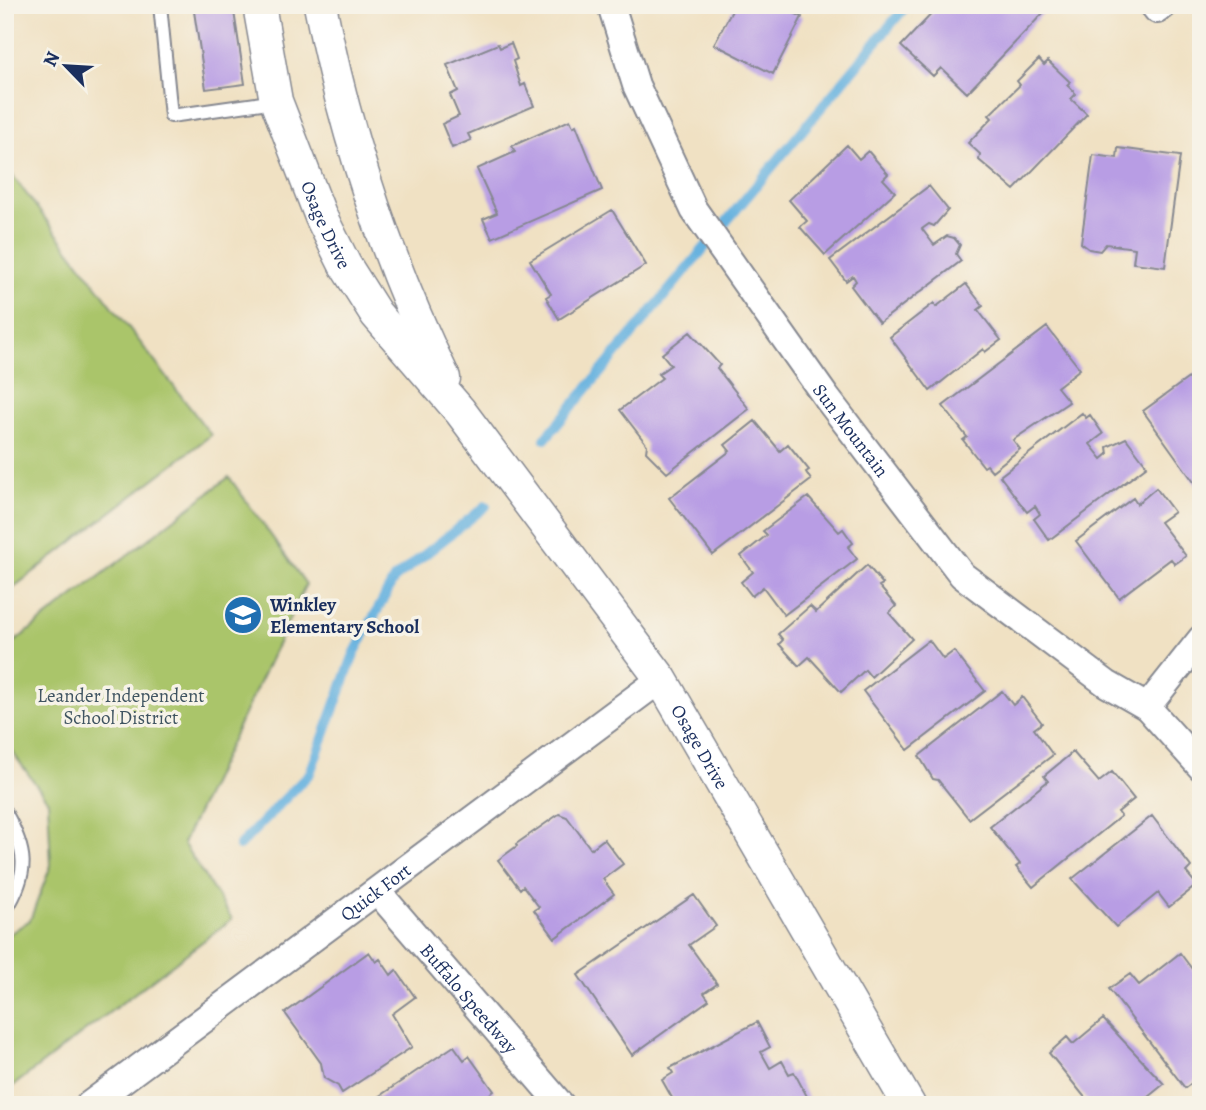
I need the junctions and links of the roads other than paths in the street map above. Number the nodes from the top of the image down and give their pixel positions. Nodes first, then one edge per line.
1 (160, 5) edge
2 (259, 5) edge
3 (320, 5) edge
4 (611, 5) edge
5 (1153, 5) edge
6 (1163, 5) edge
7 (276, 101) junction
8 (460, 411) junction
9 (1201, 639) edge
10 (661, 679) junction
11 (1147, 708) junction
12 (1201, 767) edge
13 (5, 812) edge
14 (378, 892) junction
15 (5, 911) edge
16 (89, 1105) edge
17 (561, 1105) edge
18 (909, 1105) edge

1 - 7 lane
2 - 7 street, Osage Drive
3 - 8 street, Osage Drive
4 - 11 street, Sun Mountain
5 - 6 street
7 - 8 street, Osage Drive
8 - 10 street, Osage Drive
9 - 11 street
10 - 14 street, Quick Fort
10 - 18 street, Osage Drive
11 - 12 street, Sun Mountain
13 - 15 lane
14 - 16 street, Quick Fort
14 - 17 street, Buffalo Speedway

